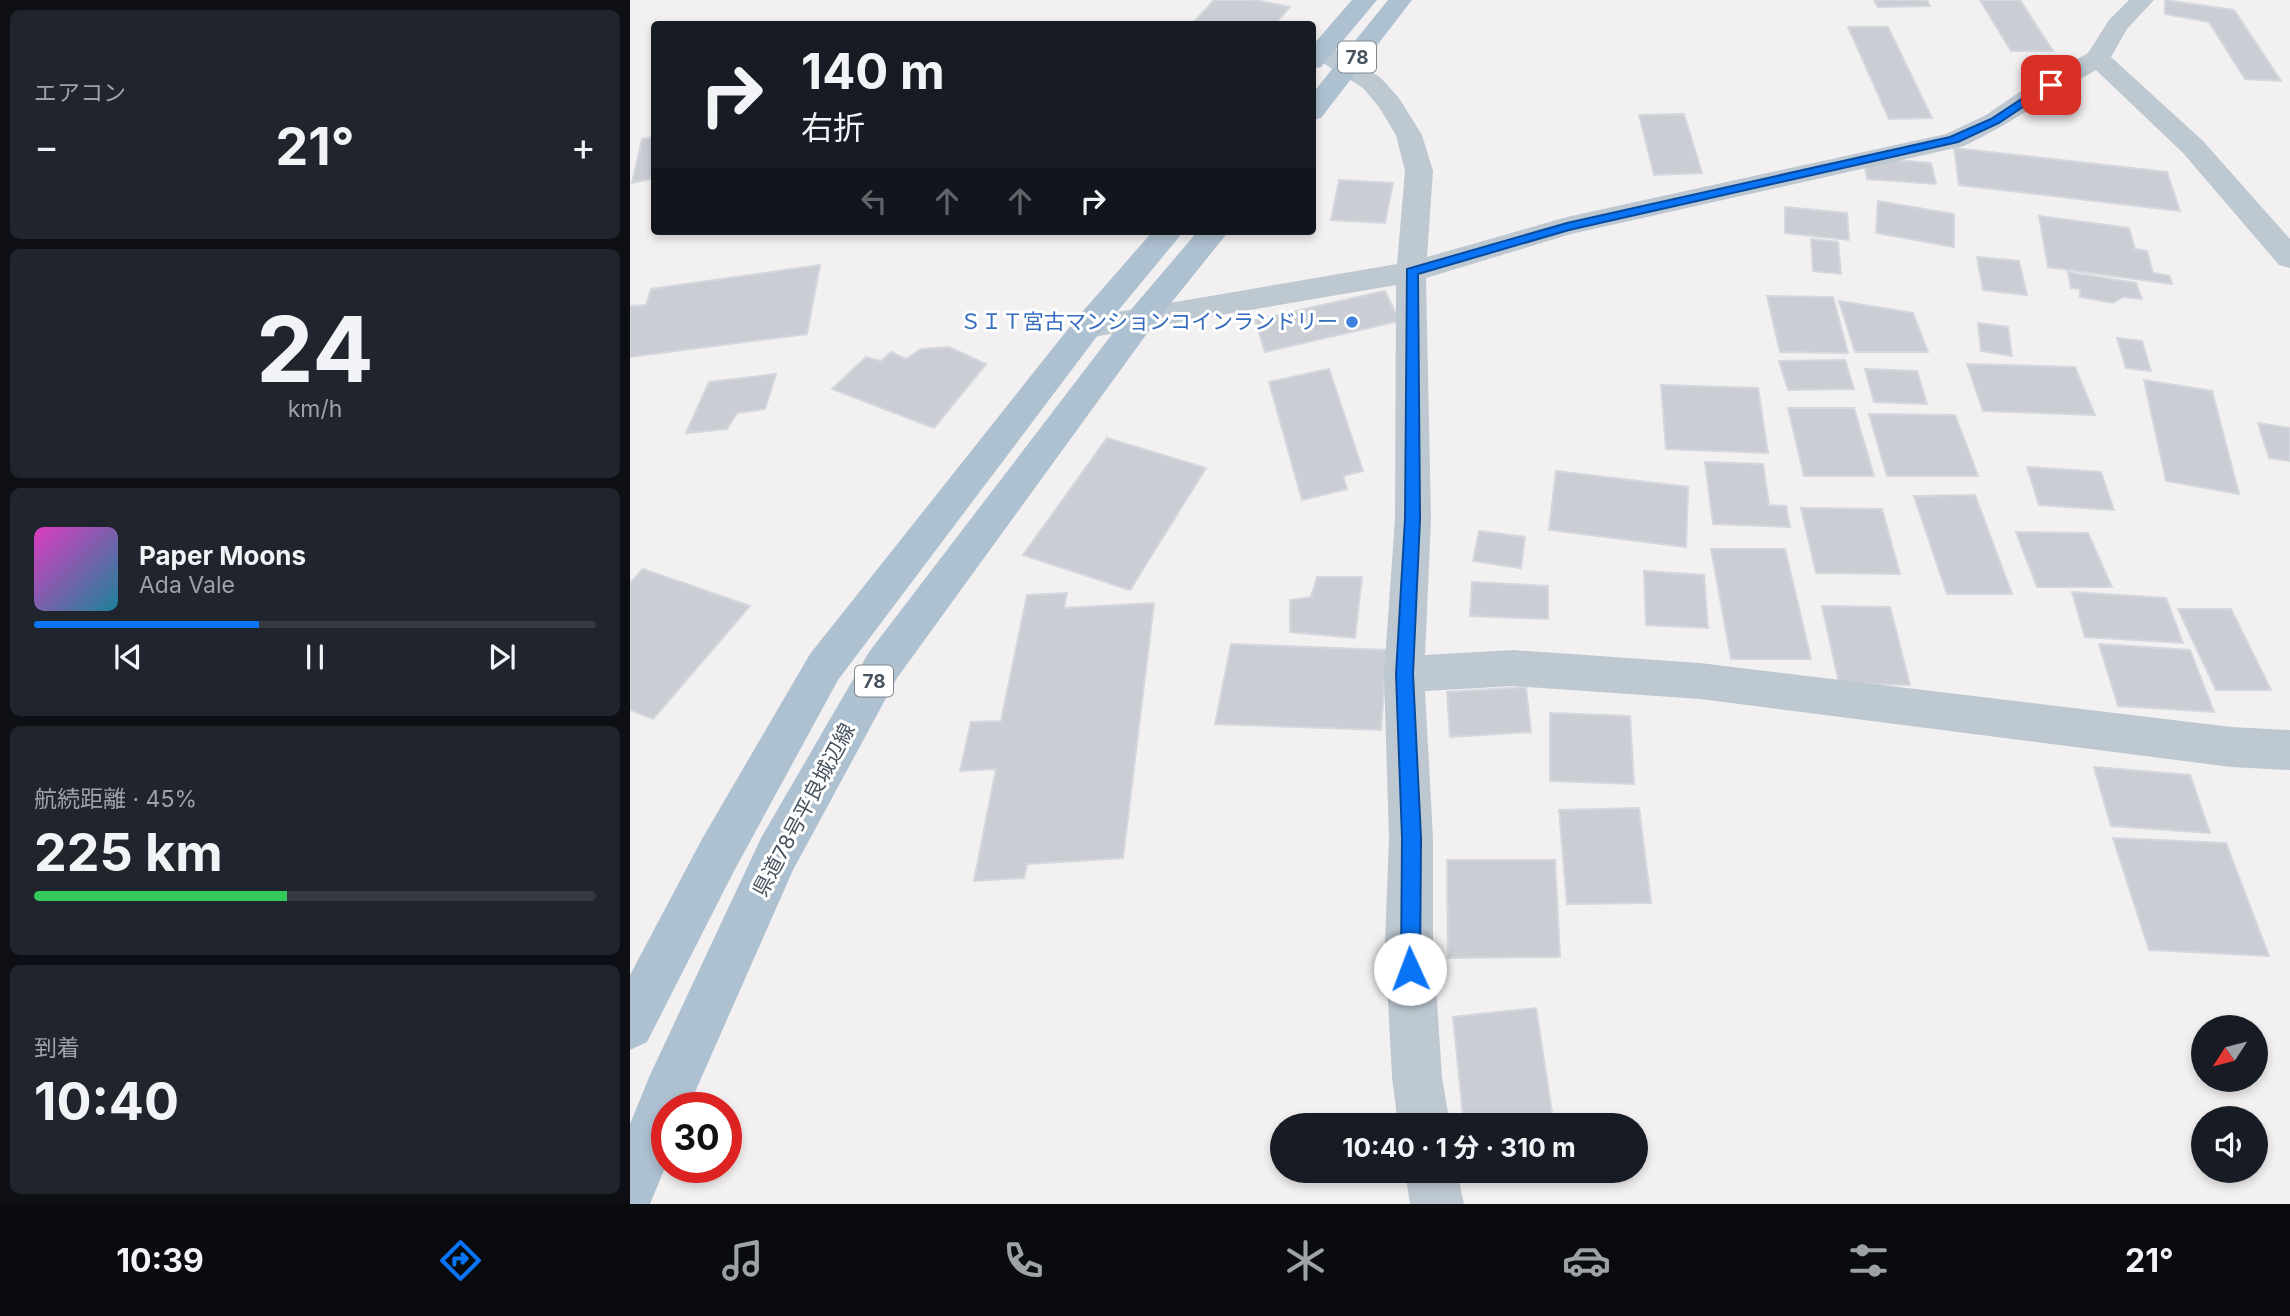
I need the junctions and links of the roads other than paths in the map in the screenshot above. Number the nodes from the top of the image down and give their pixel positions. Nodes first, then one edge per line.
1 (1365, 0) edge
2 (1400, 0) edge
3 (2142, 0) edge
4 (1317, 56) edge
5 (2098, 58) junction
6 (1349, 68) junction
7 (1316, 107) edge
8 (1165, 235) edge
9 (1211, 235) edge
10 (2290, 258) edge
11 (1411, 272) junction
12 (1140, 320) junction
13 (1087, 327) junction
14 (1404, 674) junction
15 (2290, 750) edge
16 (630, 1025) edge
17 (1422, 1113) edge
18 (1434, 1183) edge
19 (630, 1189) edge
20 (1437, 1204) edge

1 - 4 main road, 78
2 - 6 main road, 78
3 - 5 street
4 - 6 street
5 - 10 street
5 - 11 street
6 - 7 main road, 78
6 - 11 street
8 - 13 main road, 78
9 - 12 main road, 県道78号平良城辺線 / 78
11 - 12 street
11 - 14 street
12 - 13 street
12 - 19 main road, 県道78号平良城辺線 / 78
13 - 16 main road, 78
14 - 15 street
14 - 17 street
18 - 20 street

